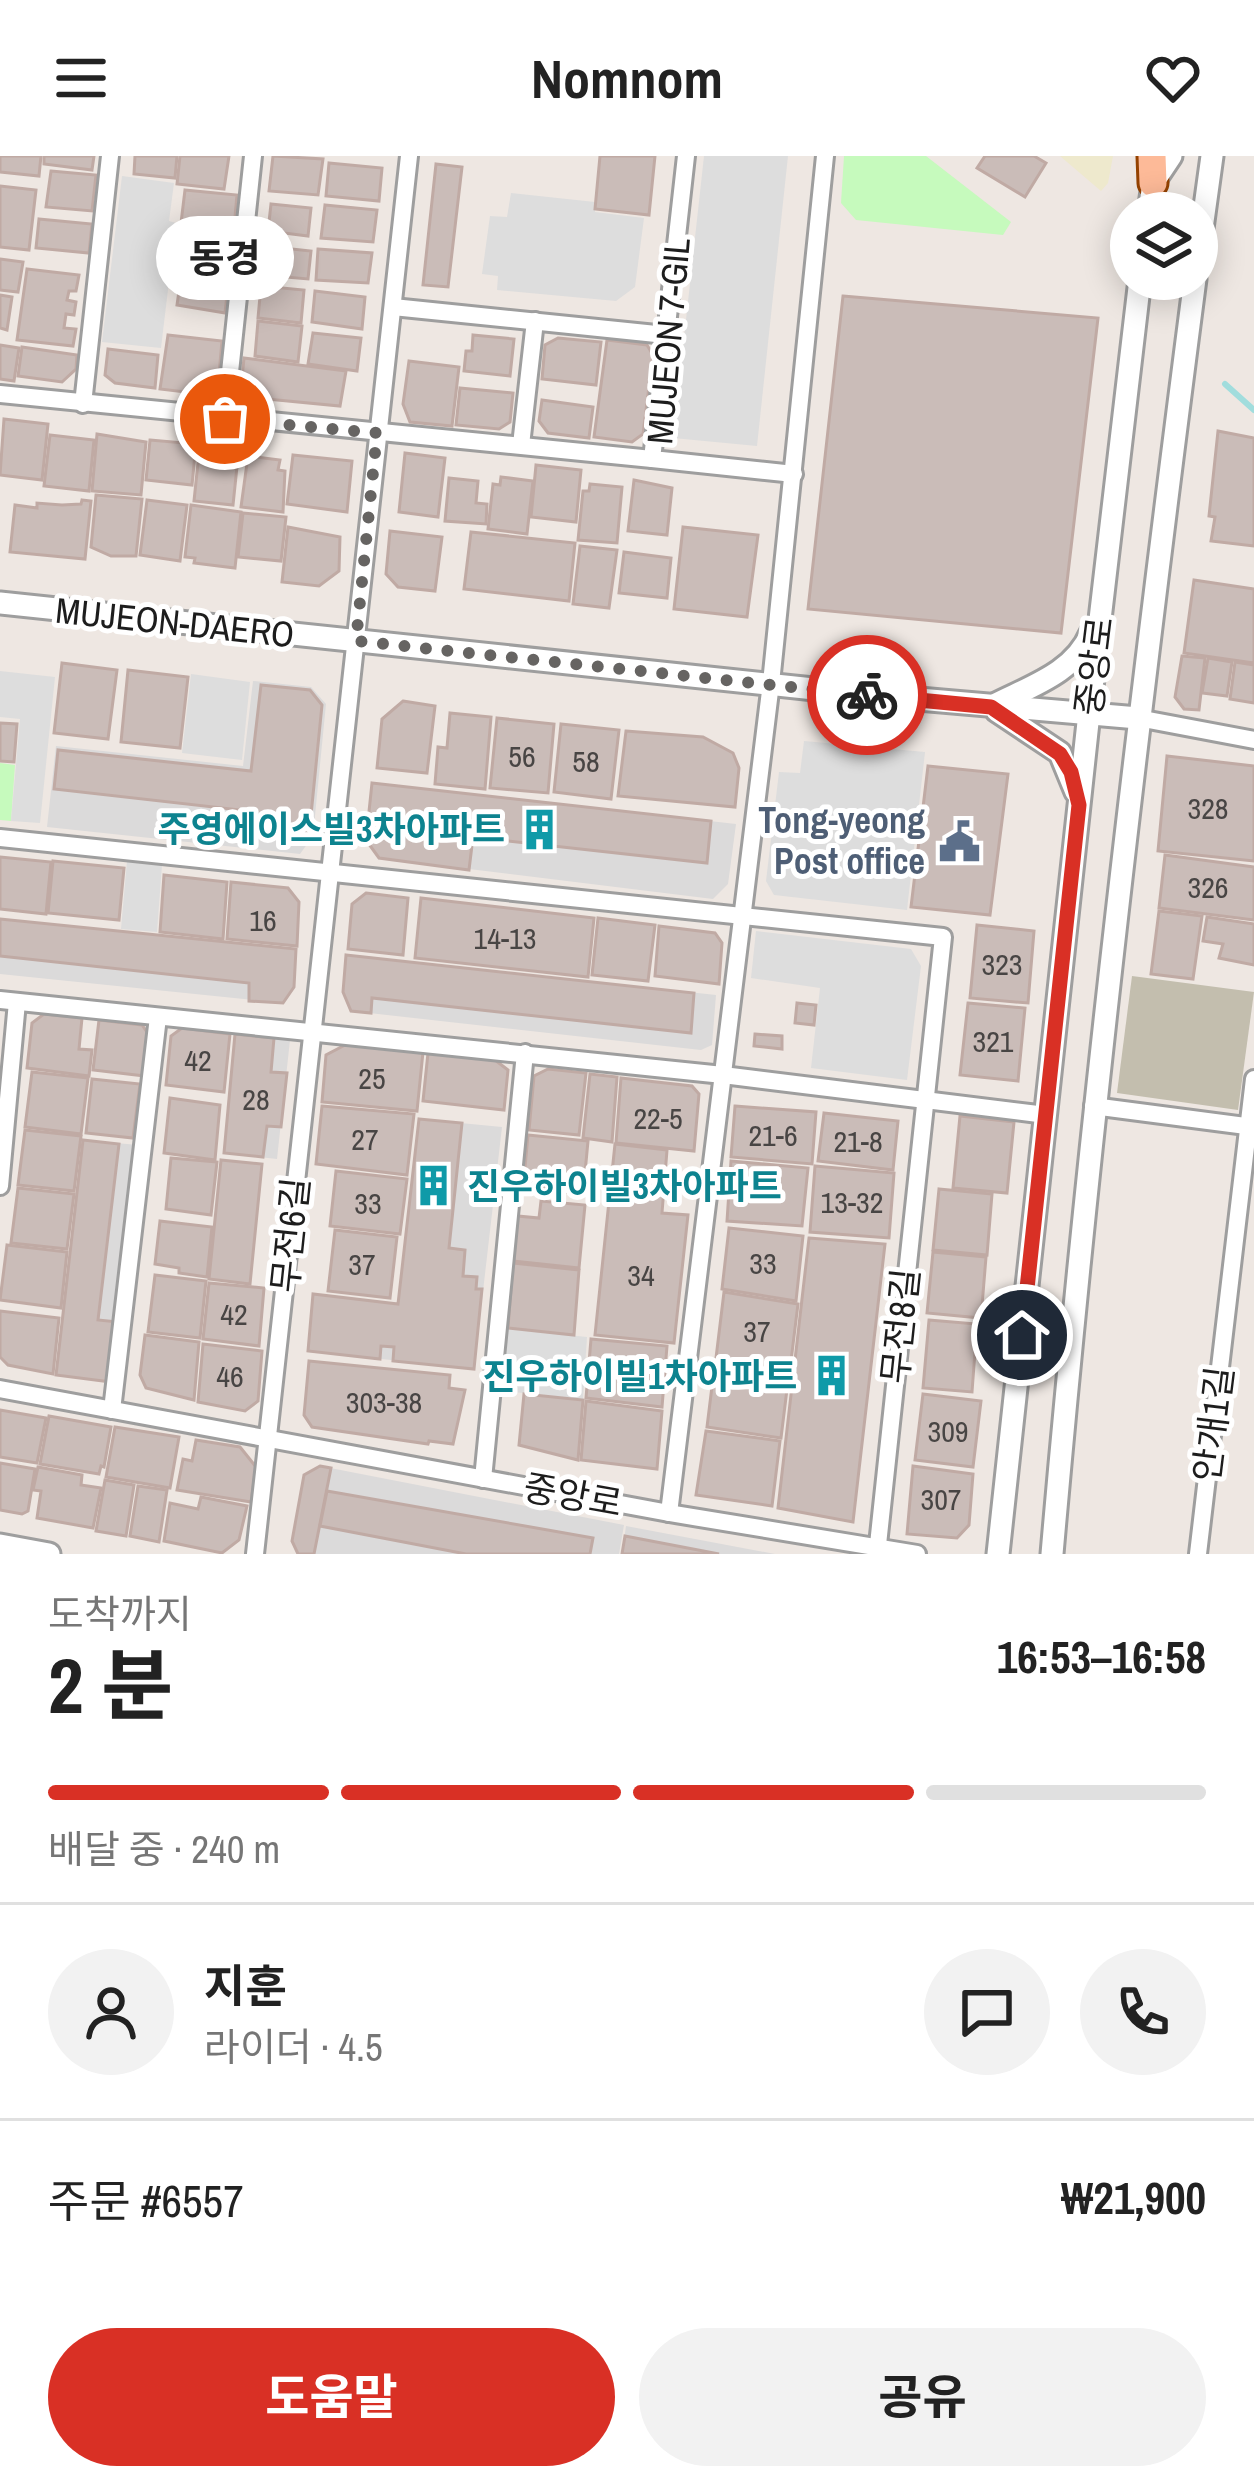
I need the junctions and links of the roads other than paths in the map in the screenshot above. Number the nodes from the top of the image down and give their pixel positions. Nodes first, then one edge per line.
1 (110, 156) edge
2 (253, 156) edge
3 (409, 156) edge
4 (686, 156) edge
5 (825, 156) edge
6 (1171, 156) edge
7 (1212, 156) edge
8 (1152, 170) edge
9 (1207, 192) edge
10 (1137, 300) edge
11 (1192, 300) edge
12 (393, 307) junction
13 (535, 321) junction
14 (666, 334) junction
15 (0, 394) edge
16 (83, 404) junction
17 (225, 419) junction
18 (377, 433) junction
19 (520, 445) junction
20 (652, 459) junction
21 (794, 473) junction
22 (0, 603) edge
23 (1100, 610) junction
24 (356, 641) junction
25 (771, 683) junction
26 (991, 707) junction
27 (1089, 713) junction
28 (1138, 718) junction
29 (1254, 740) edge
30 (1079, 805) junction
31 (0, 838) edge
32 (329, 871) junction
33 (742, 917) junction
34 (9, 1001) edge
35 (158, 1018) junction
36 (310, 1030) junction
37 (525, 1053) junction
38 (723, 1075) junction
39 (1254, 1079) edge
40 (923, 1103) junction
41 (1093, 1106) junction
42 (1046, 1115) junction
43 (1251, 1127) edge
44 (0, 1186) edge
45 (0, 1389) edge
46 (112, 1410) junction
47 (269, 1440) junction
48 (483, 1479) junction
49 (670, 1513) junction
50 (0, 1545) edge
51 (877, 1552) edge
52 (49, 1554) edge
53 (255, 1554) edge
54 (917, 1554) edge
55 (998, 1554) edge
56 (1052, 1554) edge
57 (1198, 1554) edge

1 - 16 street
2 - 17 street
3 - 12 street, 무전6길
4 - 14 street, MUJEON 7-GIL
5 - 21 street
6 - 8 street
7 - 9 street
10 - 23 street, 중앙로
11 - 28 street, 중앙로
12 - 13 street
12 - 18 street, 무전6길
13 - 14 street
13 - 19 street
14 - 20 street, MUJEON 7-GIL
15 - 16 street
16 - 17 street
17 - 18 street
18 - 19 street
18 - 24 street, 무전6길
19 - 20 street
20 - 21 street, MUJEON 7-GIL
21 - 25 street
22 - 24 street, MUJEON-DAERO
23 - 26 street
23 - 27 street, 중앙로
24 - 25 street, MUJEON-DAERO
24 - 32 street, 무전6길
25 - 26 street, MUJEON-DAERO
25 - 33 street
26 - 27 street, MUJEON-DAERO
26 - 30 street
27 - 28 street, MUJEON-DAERO
27 - 30 street, 중앙로
28 - 29 street, 중앙로
28 - 41 street, 중앙로
30 - 42 street, 중앙로
31 - 32 street, 무전8길
32 - 33 street, 무전8길
32 - 36 street, 무전6길
33 - 38 street
33 - 40 street, 무전8길
34 - 35 street
34 - 44 street
35 - 36 street
35 - 46 street
36 - 37 street
36 - 47 street, 무전6길
37 - 38 street
37 - 48 street
38 - 40 street
38 - 49 street
39 - 43 street, 안개1길
40 - 42 street
40 - 51 street, 무전8길
41 - 43 street
41 - 56 street, 중앙로
42 - 55 street, 중앙로
43 - 57 street, 안개1길
45 - 46 street
46 - 47 street
47 - 48 street, 중앙로
47 - 53 street, 무전6길
48 - 49 street, 중앙로
49 - 51 street, 중앙로
50 - 52 street
51 - 54 street, 중앙로

